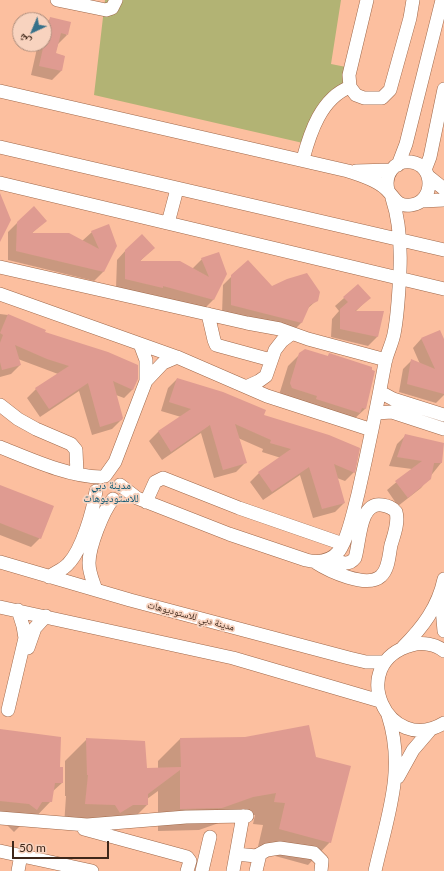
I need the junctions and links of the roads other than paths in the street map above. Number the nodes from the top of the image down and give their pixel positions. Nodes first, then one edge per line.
1 (57, 0) edge
2 (116, 0) edge
3 (367, 0) edge
4 (413, 0) edge
5 (442, 0) edge
6 (350, 87) junction
7 (444, 88) edge
8 (0, 91) edge
9 (0, 146) edge
10 (303, 160) junction
11 (395, 167) junction
12 (348, 171) junction
13 (427, 173) junction
14 (0, 183) edge
15 (177, 189) junction
16 (444, 189) edge
17 (390, 194) junction
18 (444, 200) edge
19 (416, 203) junction
20 (168, 223) junction
21 (400, 240) junction
22 (444, 250) edge
23 (0, 267) edge
24 (399, 279) junction
25 (444, 289) edge
26 (0, 294) edge
27 (208, 314) junction
28 (268, 327) junction
29 (292, 334) junction
30 (140, 344) junction
31 (273, 355) junction
32 (176, 357) junction
33 (386, 360) junction
34 (266, 376) junction
35 (146, 381) junction
36 (246, 387) junction
37 (380, 392) junction
38 (277, 399) junction
39 (0, 405) edge
40 (376, 413) junction
41 (441, 414) edge
42 (439, 427) edge
43 (372, 430) junction
44 (0, 447) edge
45 (77, 474) junction
46 (112, 486) junction
47 (96, 490) junction
48 (142, 500) junction
49 (95, 520) junction
50 (343, 544) junction
51 (73, 558) junction
52 (332, 558) junction
53 (0, 562) edge
54 (89, 562) junction
55 (315, 562) junction
56 (49, 577) junction
57 (444, 579) edge
58 (96, 590) junction
59 (441, 594) junction
60 (0, 607) edge
61 (18, 610) junction
62 (46, 616) junction
63 (444, 632) edge
64 (403, 647) junction
65 (444, 651) edge
66 (385, 662) junction
67 (380, 702) junction
68 (388, 715) junction
69 (444, 723) edge
70 (431, 729) junction
71 (394, 788) junction
72 (0, 818) edge
73 (67, 824) junction
74 (0, 851) edge
75 (236, 854) junction
76 (260, 854) junction
77 (25, 856) junction
78 (18, 871) edge
79 (26, 871) edge
80 (92, 871) edge
81 (187, 871) edge
82 (202, 871) edge
83 (209, 871) edge
84 (233, 871) edge
85 (256, 871) edge
86 (321, 871) edge
87 (375, 871) edge

1 - 2 street
3 - 6 street
4 - 6 street
5 - 11 street
6 - 10 street
7 - 13 street
8 - 10 street
9 - 15 street
10 - 12 street
11 - 12 street
11 - 13 street
11 - 17 street
12 - 17 street
13 - 16 street
13 - 19 street
14 - 20 street
15 - 20 street
15 - 21 street
17 - 19 street
17 - 21 street
18 - 19 street
19 - 21 street
20 - 24 street
21 - 22 street
21 - 24 street
23 - 27 street
24 - 25 street
24 - 33 street
26 - 30 street
27 - 28 street
27 - 31 street
28 - 29 street
28 - 31 street
29 - 31 street
29 - 33 street
30 - 32 street
30 - 35 street
31 - 34 street
32 - 35 street
32 - 36 street
33 - 37 street
34 - 36 street
34 - 38 street
35 - 46 street
36 - 38 street
37 - 40 street
37 - 41 street
38 - 43 street
39 - 45 street
40 - 42 street
40 - 43 street
41 - 42 street
43 - 50 street
44 - 45 street
45 - 46 street
45 - 47 street
46 - 47 street
46 - 47 street
46 - 48 street
46 - 49 street
47 - 49 street
48 - 50 street
48 - 55 street
49 - 51 street
49 - 54 street
50 - 52 street
51 - 54 street
51 - 56 street
52 - 55 street
52 - 55 street
53 - 56 street, مدينة دبي للاستوديوهات
54 - 58 street
56 - 58 street, مدينة دبي للاستوديوهات
57 - 59 street
58 - 66 street, مدينة دبي للاستوديوهات
59 - 63 street
59 - 64 street
60 - 61 street
61 - 62 street
61 - 62 street
62 - 67 street
64 - 65 street
64 - 66 street
66 - 67 street
67 - 68 street
68 - 70 street
68 - 71 street
69 - 70 street
70 - 71 street
71 - 87 street
72 - 73 street
73 - 75 street
73 - 81 street
74 - 77 street
75 - 76 street
75 - 84 street
76 - 85 street
76 - 86 street
77 - 78 street
77 - 79 street
77 - 80 street
82 - 83 street

